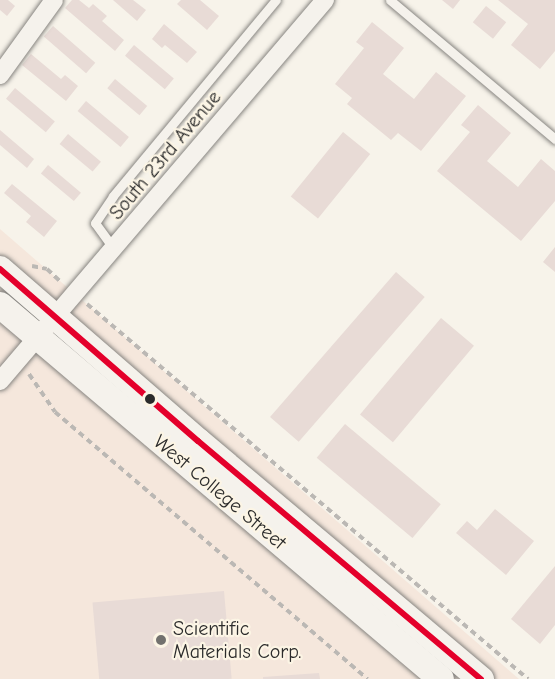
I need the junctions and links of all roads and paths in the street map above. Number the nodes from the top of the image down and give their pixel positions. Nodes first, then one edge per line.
1 (54, 0) edge
2 (276, 0) edge
3 (325, 0) edge
4 (390, 0) edge
5 (0, 75) edge
6 (555, 139) edge
7 (114, 249) junction
8 (29, 265) dead end
9 (0, 269) edge
10 (75, 294) junction
11 (0, 306) edge
12 (55, 316) junction
13 (37, 337) junction
14 (18, 360) junction
15 (0, 381) edge
16 (368, 679) edge
17 (441, 679) edge
18 (481, 679) edge
19 (528, 679) edge

1 - 5 street
2 - 7 lane
3 - 7 street, South 23rd Avenue
4 - 6 lane
7 - 10 street, South 23rd Avenue
8 - 10 path
9 - 12 main road, West College Street
10 - 12 street, South 23rd Avenue
10 - 19 path
11 - 13 main road, West College Street
12 - 13 street, South 23rd Avenue
12 - 18 main road, West College Street
13 - 14 street, South 23rd Avenue
13 - 17 main road, West College Street
14 - 15 street, South 23rd Avenue
14 - 16 path

